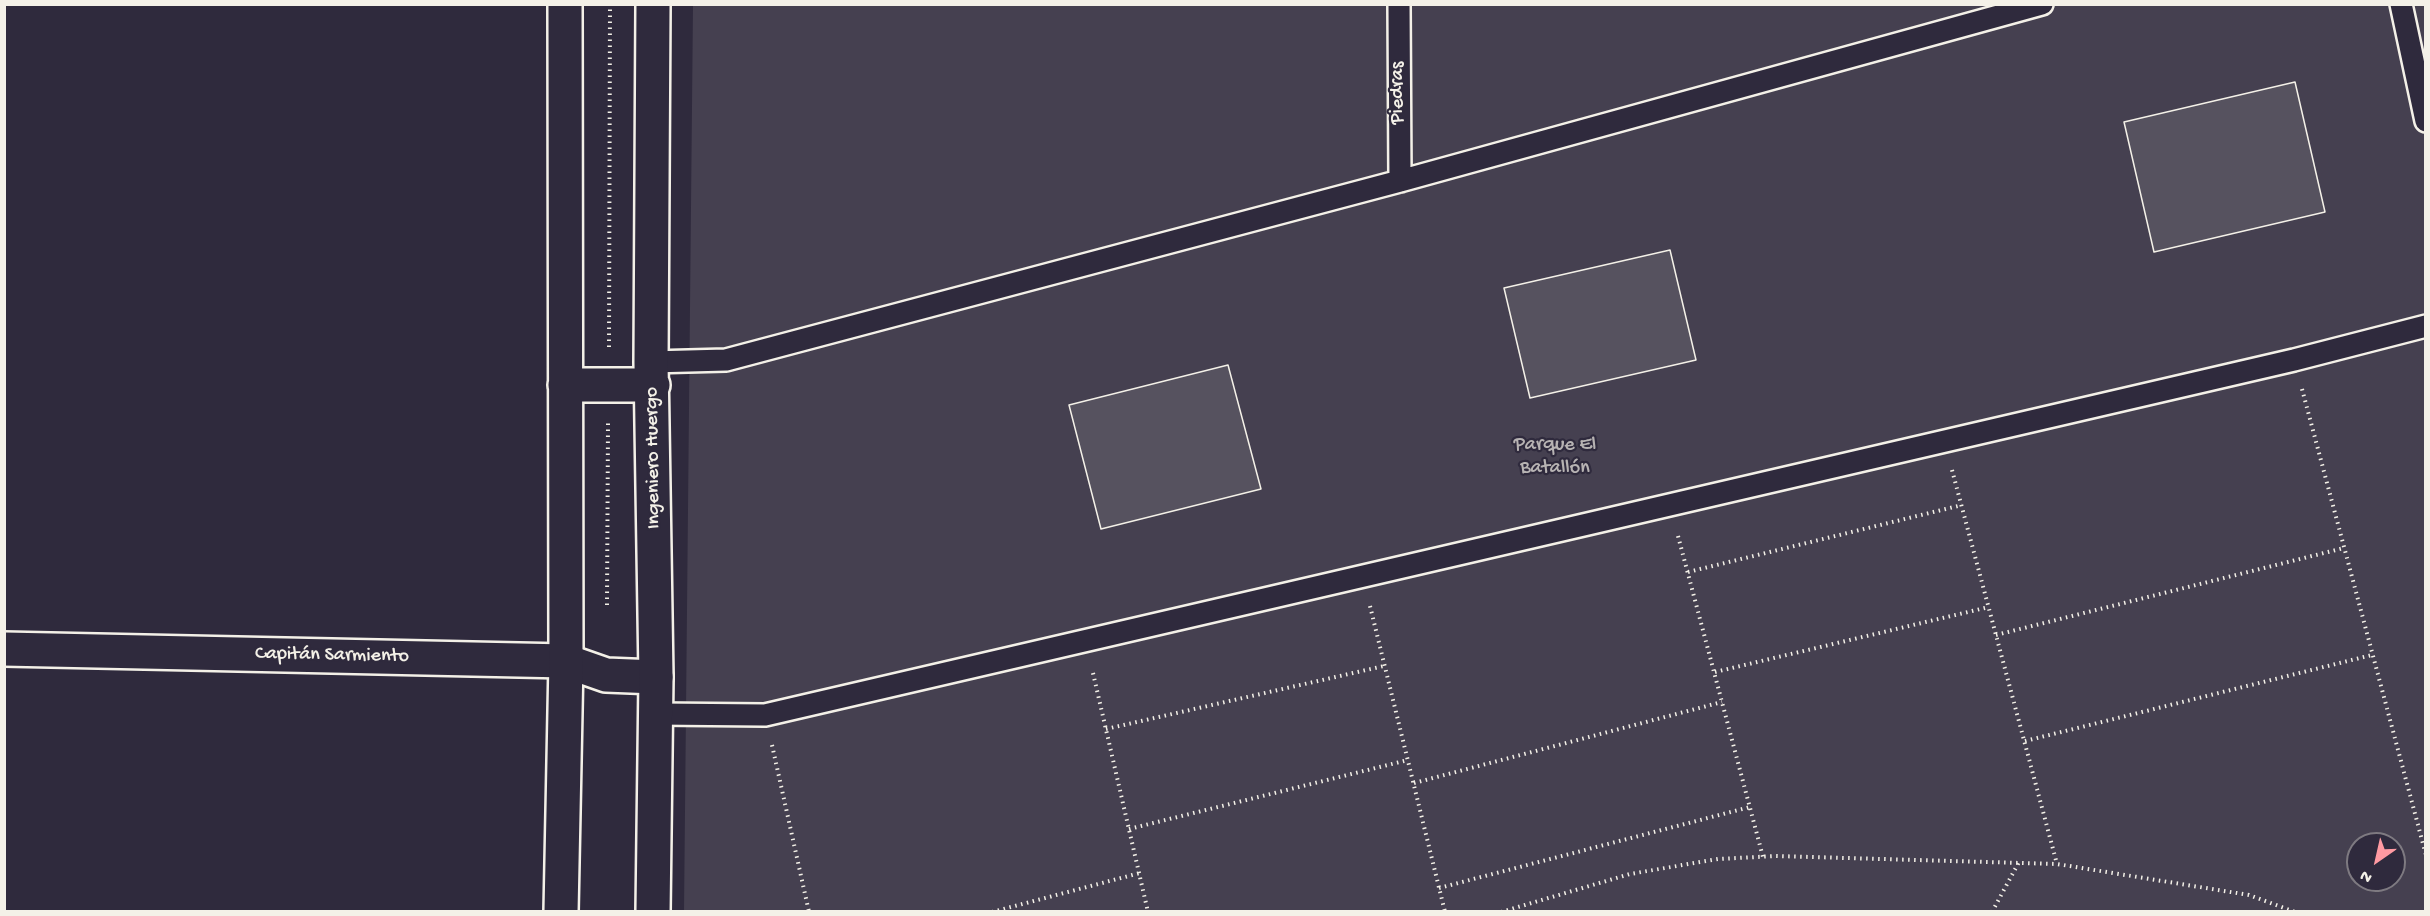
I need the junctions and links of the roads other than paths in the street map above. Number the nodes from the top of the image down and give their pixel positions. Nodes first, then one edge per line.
1 (565, 4) edge
2 (653, 4) edge
3 (1399, 4) edge
4 (2042, 4) edge
5 (2401, 4) edge
6 (2426, 121) edge
7 (1400, 181) junction
8 (2426, 326) edge
9 (652, 373) junction
10 (565, 385) junction
11 (4, 649) edge
12 (566, 661) junction
13 (656, 677) junction
14 (656, 714) junction
15 (561, 912) edge
16 (653, 912) edge

1 - 10 street
2 - 9 street, Ingeniero Huergo
3 - 7 lane, Piedras
4 - 7 lane
5 - 6 lane
7 - 9 lane
8 - 14 lane
9 - 10 street
9 - 13 street, Ingeniero Huergo
10 - 12 street
11 - 12 street, Capitán Sarmiento
12 - 13 street, Capitán Sarmiento
12 - 15 street
13 - 14 street, Ingeniero Huergo
14 - 16 street, Ingeniero Huergo

